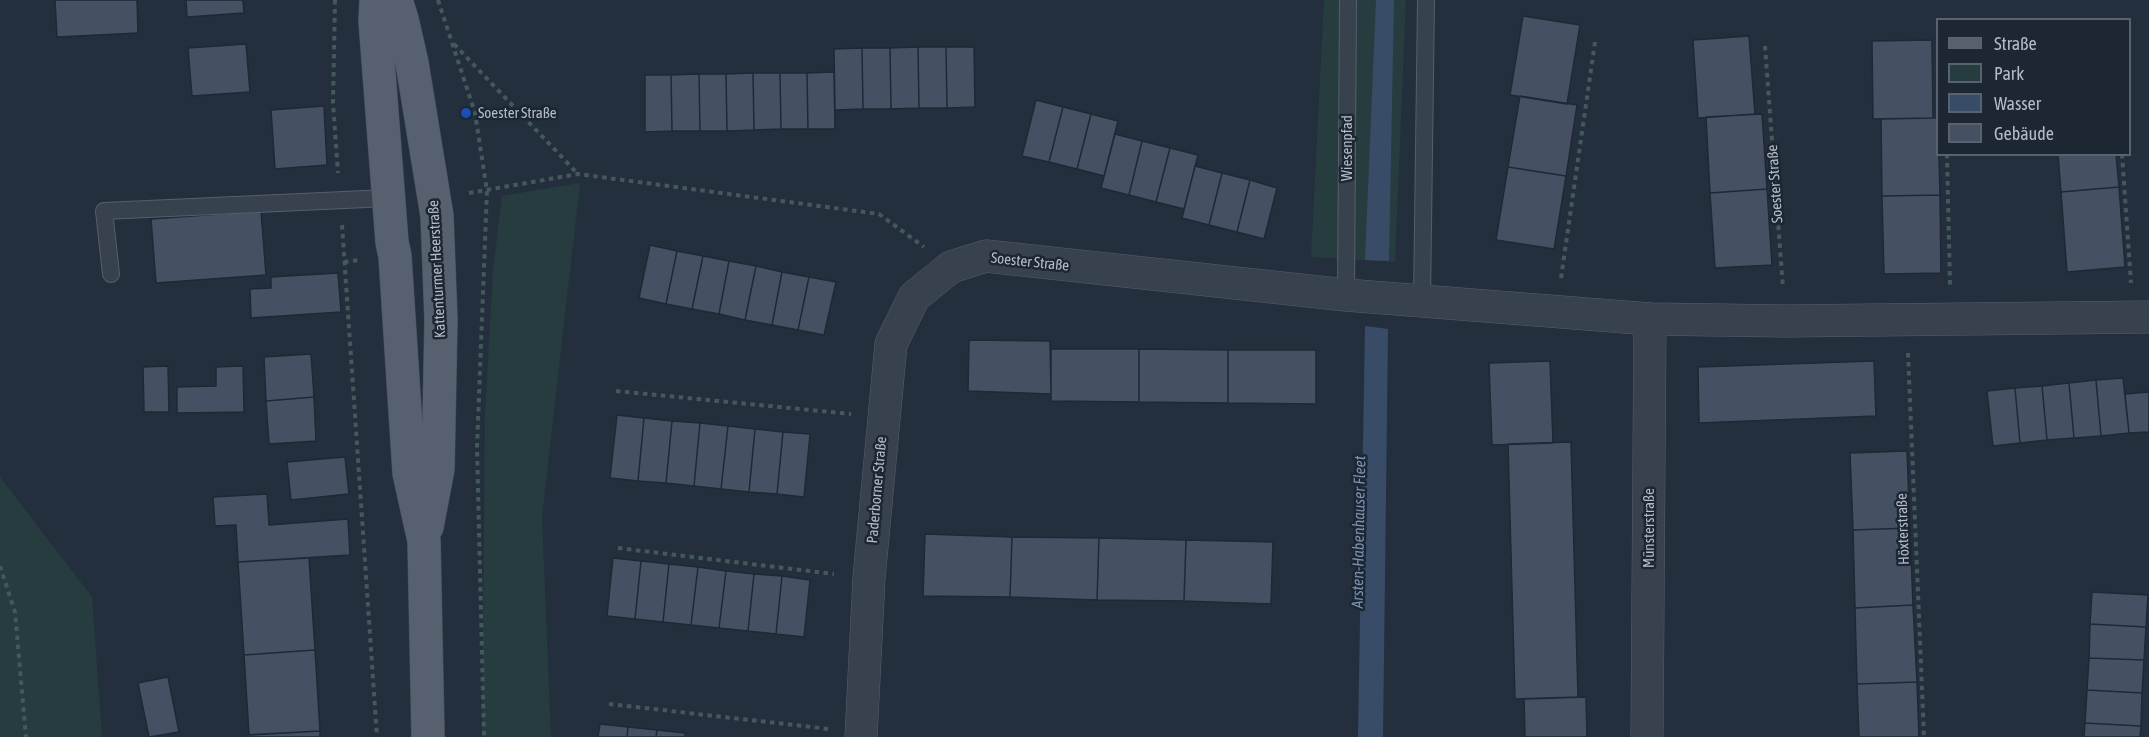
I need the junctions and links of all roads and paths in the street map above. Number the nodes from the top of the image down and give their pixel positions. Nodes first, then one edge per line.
1 (335, 0) edge
2 (376, 0) edge
3 (396, 0) edge
4 (1348, 0) edge
5 (1426, 0) edge
6 (453, 42) dead end
7 (1596, 42) dead end
8 (1765, 46) dead end
9 (1947, 156) edge
10 (2122, 156) edge
11 (578, 174) junction
12 (487, 191) dead end
13 (388, 198) junction
14 (340, 200) junction
15 (951, 267) junction
16 (111, 274) dead end
17 (1346, 295) junction
18 (1422, 300) junction
19 (1557, 311) junction
20 (2141, 317) edge
21 (1950, 319) junction
22 (1650, 320) junction
23 (1907, 320) junction
24 (1785, 321) junction
25 (616, 391) dead end
26 (884, 417) junction
27 (424, 541) junction
28 (618, 548) dead end
29 (0, 566) edge
30 (869, 578) junction
31 (609, 704) dead end
32 (861, 735) edge
33 (26, 737) edge
34 (377, 737) edge
35 (428, 737) edge
36 (1647, 737) edge
37 (1924, 737) edge

1 - 14 path
2 - 13 main road, Kattenturmer Heerstraße
3 - 27 main road, Kattenturmer Heerstraße
4 - 17 lane, Wiesenpfad
5 - 18 lane
6 - 11 path
7 - 19 path
8 - 24 path, Soester Straße
9 - 21 path
10 - 20 path
11 - 12 path
11 - 15 path
13 - 14 lane
13 - 27 main road, Kattenturmer Heerstraße
14 - 16 lane
14 - 34 path
15 - 17 street, Soester Straße
15 - 26 street, Paderborner Straße
17 - 18 street, Soester Straße
18 - 19 street, Soester Straße
19 - 22 street, Soester Straße
20 - 21 street, Soester Straße
21 - 23 street, Soester Straße
22 - 24 street, Soester Straße
22 - 36 street, Münsterstraße
23 - 24 street, Soester Straße
23 - 37 path, Höxterstraße
25 - 26 path
26 - 30 street, Paderborner Straße
27 - 35 main road, Kattenturmer Heerstraße
28 - 30 path
29 - 33 path
30 - 32 street, Paderborner Straße
31 - 32 path

